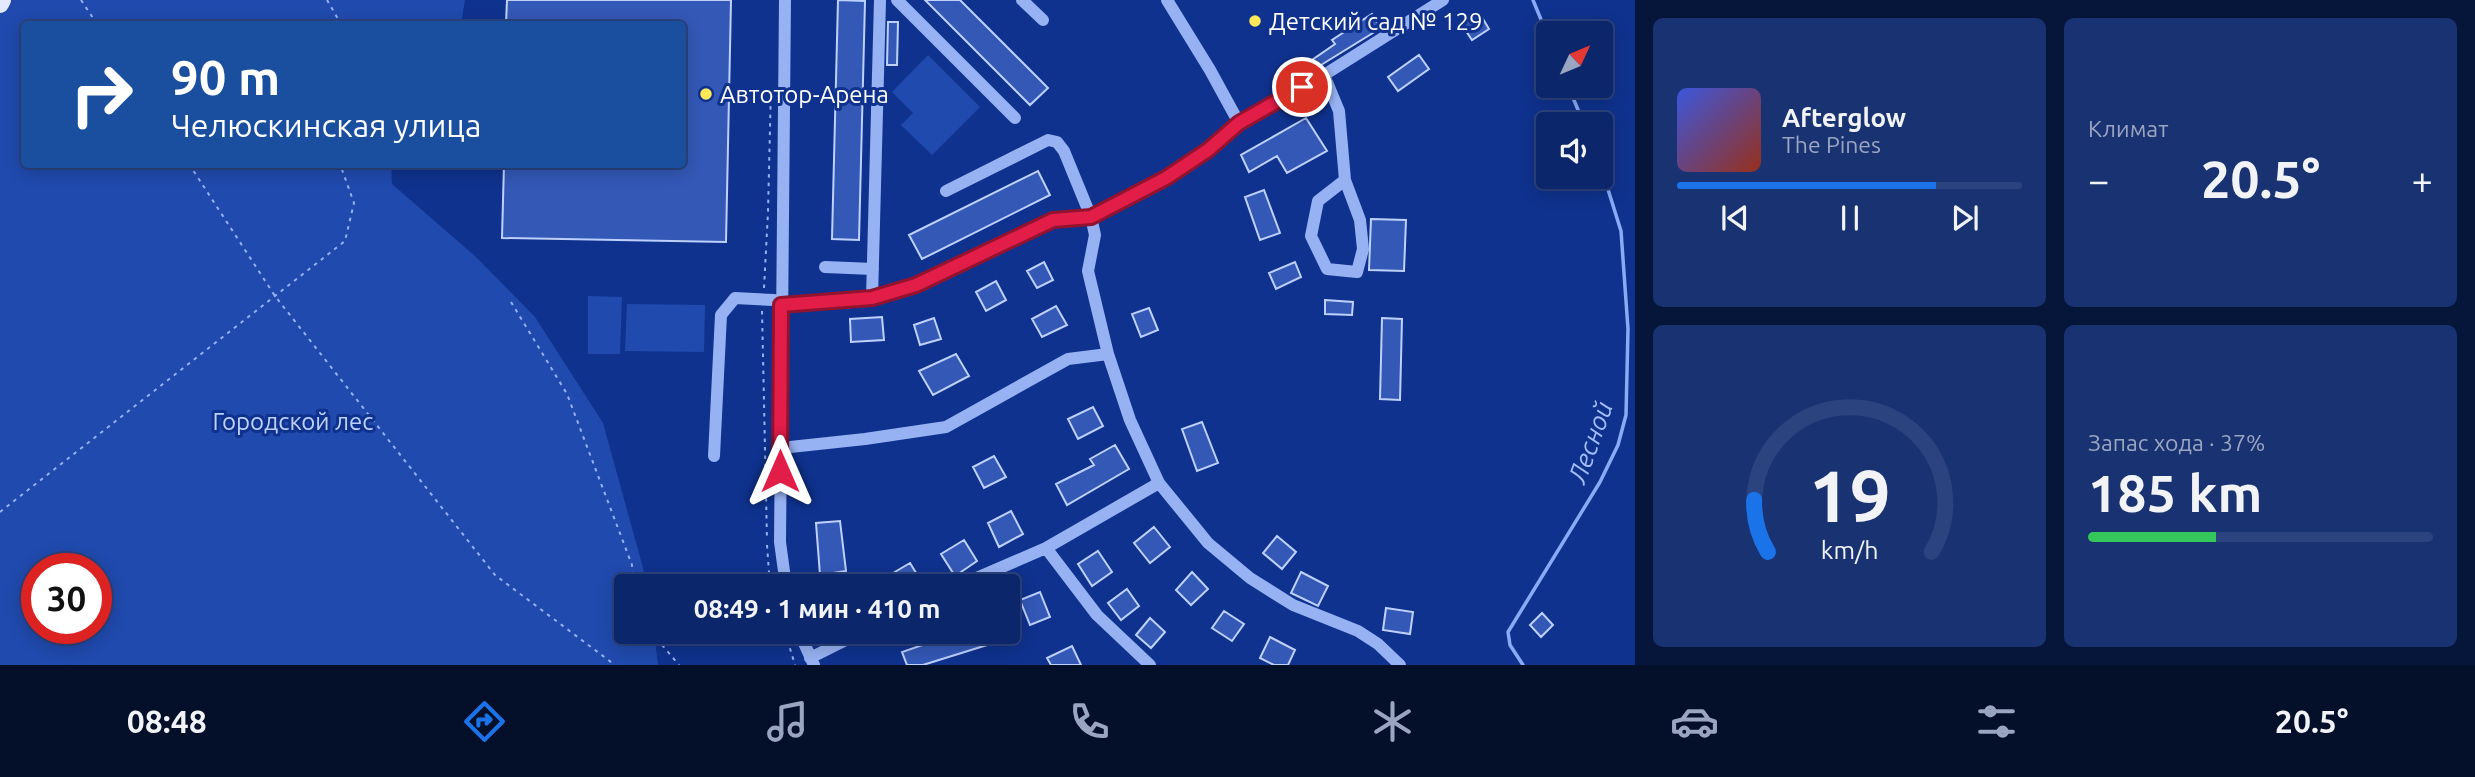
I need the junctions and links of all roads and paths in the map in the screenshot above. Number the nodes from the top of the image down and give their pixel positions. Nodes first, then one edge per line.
1 (81, 0) edge
2 (327, 0) edge
3 (785, 0) edge
4 (880, 0) edge
5 (897, 0) edge
6 (1022, 0) edge
7 (1167, 0) edge
8 (1443, 0) edge
9 (1043, 20) dead end
10 (95, 21) edge
11 (339, 21) edge
12 (1324, 75) junction
13 (1015, 118) dead end
14 (1239, 123) junction
15 (192, 168) edge
16 (341, 168) edge
17 (1345, 180) junction
18 (946, 191) dead end
19 (1091, 217) junction
20 (825, 267) dead end
21 (873, 269) junction
22 (275, 296) junction
23 (872, 298) junction
24 (511, 302) dead end
25 (781, 305) junction
26 (1108, 354) junction
27 (781, 448) junction
28 (714, 456) dead end
29 (1159, 482) junction
30 (0, 512) edge
31 (1046, 548) junction
32 (632, 574) edge
33 (784, 574) edge
34 (986, 574) edge
35 (661, 644) edge
36 (789, 644) edge
37 (804, 644) edge
38 (842, 644) edge
39 (812, 662) edge
40 (615, 665) edge
41 (679, 665) edge
42 (795, 665) edge
43 (1150, 665) edge
44 (1398, 665) edge

1 - 10 path
2 - 11 path
3 - 25 street
4 - 21 street
5 - 13 street
6 - 9 street
7 - 14 street
8 - 12 street
12 - 14 street
12 - 17 street
14 - 19 street
15 - 22 path
16 - 22 path
17 - 17 street
18 - 19 street
19 - 23 street
19 - 26 street
20 - 21 street
21 - 23 street
22 - 30 path
22 - 40 path
23 - 25 street
24 - 32 path
25 - 27 street
25 - 28 street
26 - 27 street
26 - 29 street
27 - 33 street
29 - 31 street
29 - 44 street
31 - 34 street
31 - 43 street
35 - 41 path
36 - 42 path
37 - 39 street
38 - 39 street

